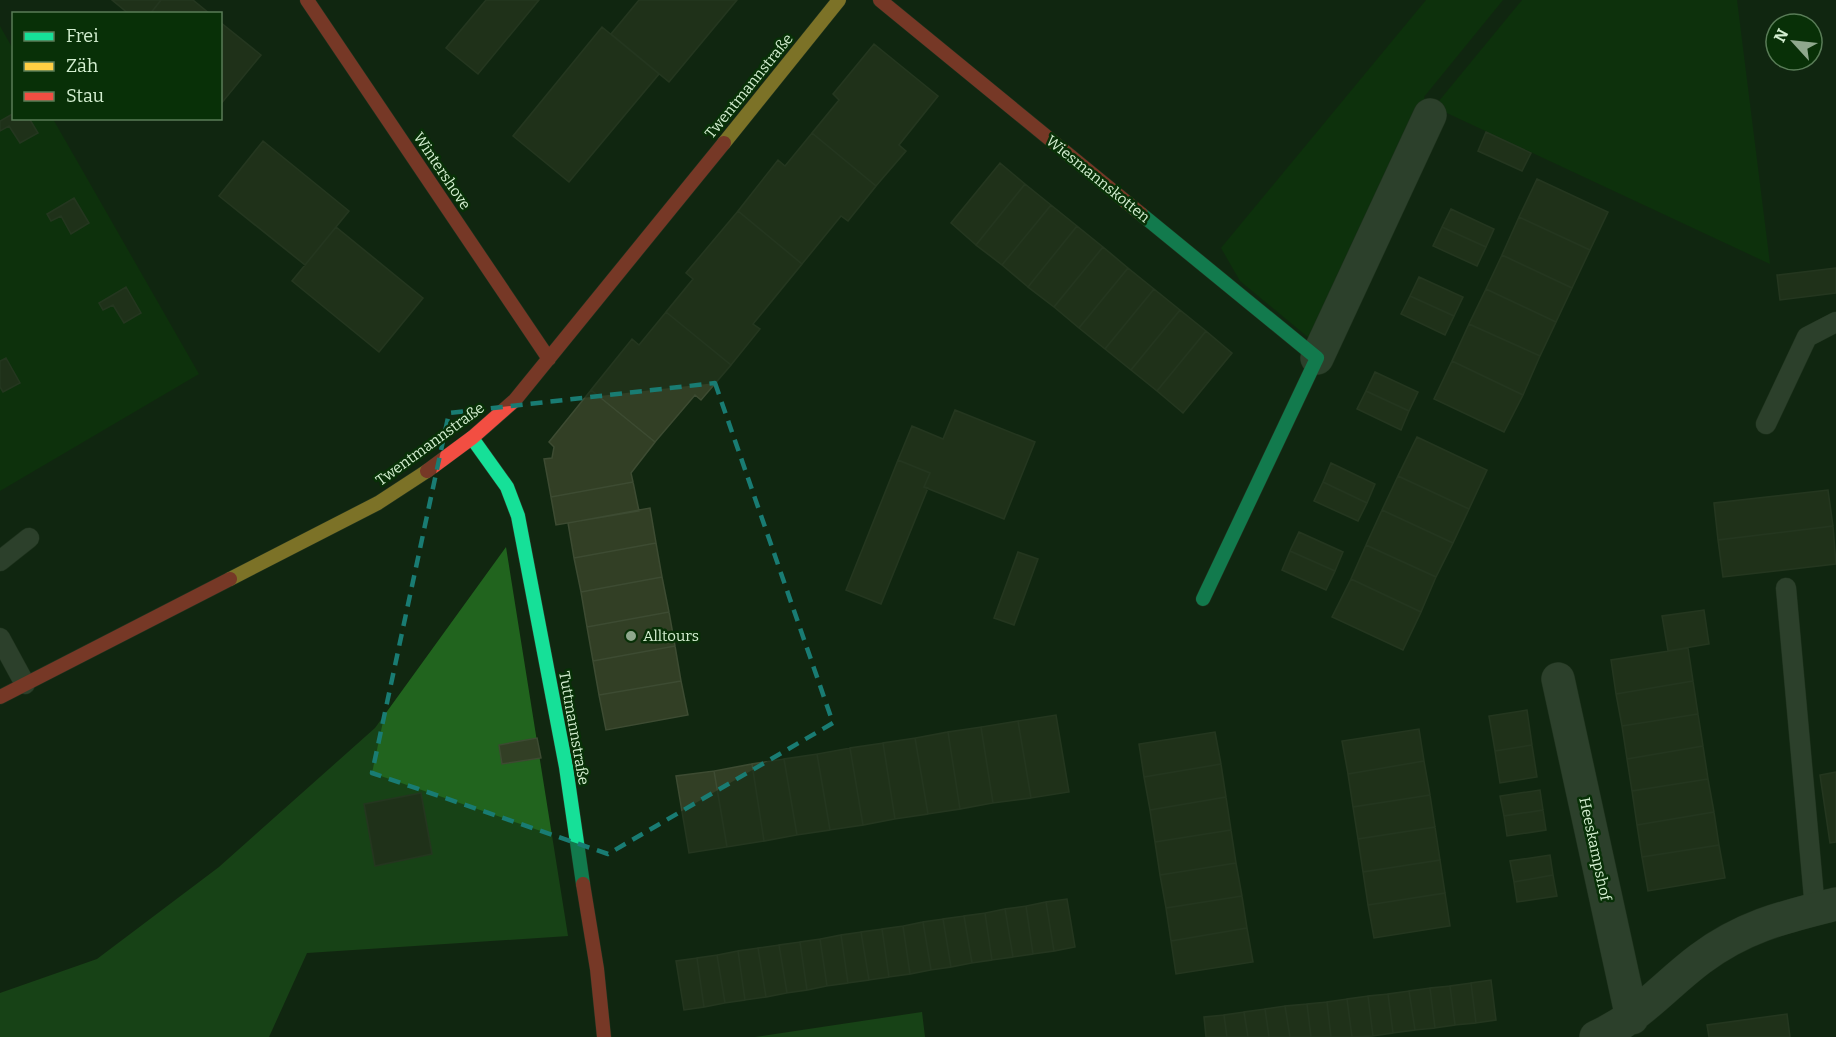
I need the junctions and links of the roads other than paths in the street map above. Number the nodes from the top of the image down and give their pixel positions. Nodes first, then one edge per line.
1 (308, 0) edge
2 (839, 0) edge
3 (880, 0) edge
4 (1430, 116) dead end
5 (1836, 322) edge
6 (1317, 358) junction
7 (549, 359) junction
8 (1766, 424) dead end
9 (472, 438) junction
10 (29, 538) dead end
11 (0, 561) edge
12 (1786, 588) dead end
13 (1203, 599) dead end
14 (0, 638) edge
15 (1558, 680) dead end
16 (25, 684) junction
17 (0, 697) edge
18 (1826, 907) edge
19 (1632, 1018) junction
20 (604, 1037) edge
21 (1596, 1037) edge

1 - 7 street, Wintershove
2 - 7 street, Twentmannstraße
3 - 6 street, Wiesmannskotten
4 - 6 street
5 - 8 lane
6 - 13 street
7 - 9 street, Twentmannstraße
9 - 16 street, Twentmannstraße
9 - 20 street, Tuttmannstraße
10 - 11 lane
12 - 18 lane
14 - 16 lane
15 - 19 street, Heeskampshof
16 - 17 street, Twentmannstraße
18 - 19 street
19 - 21 street

